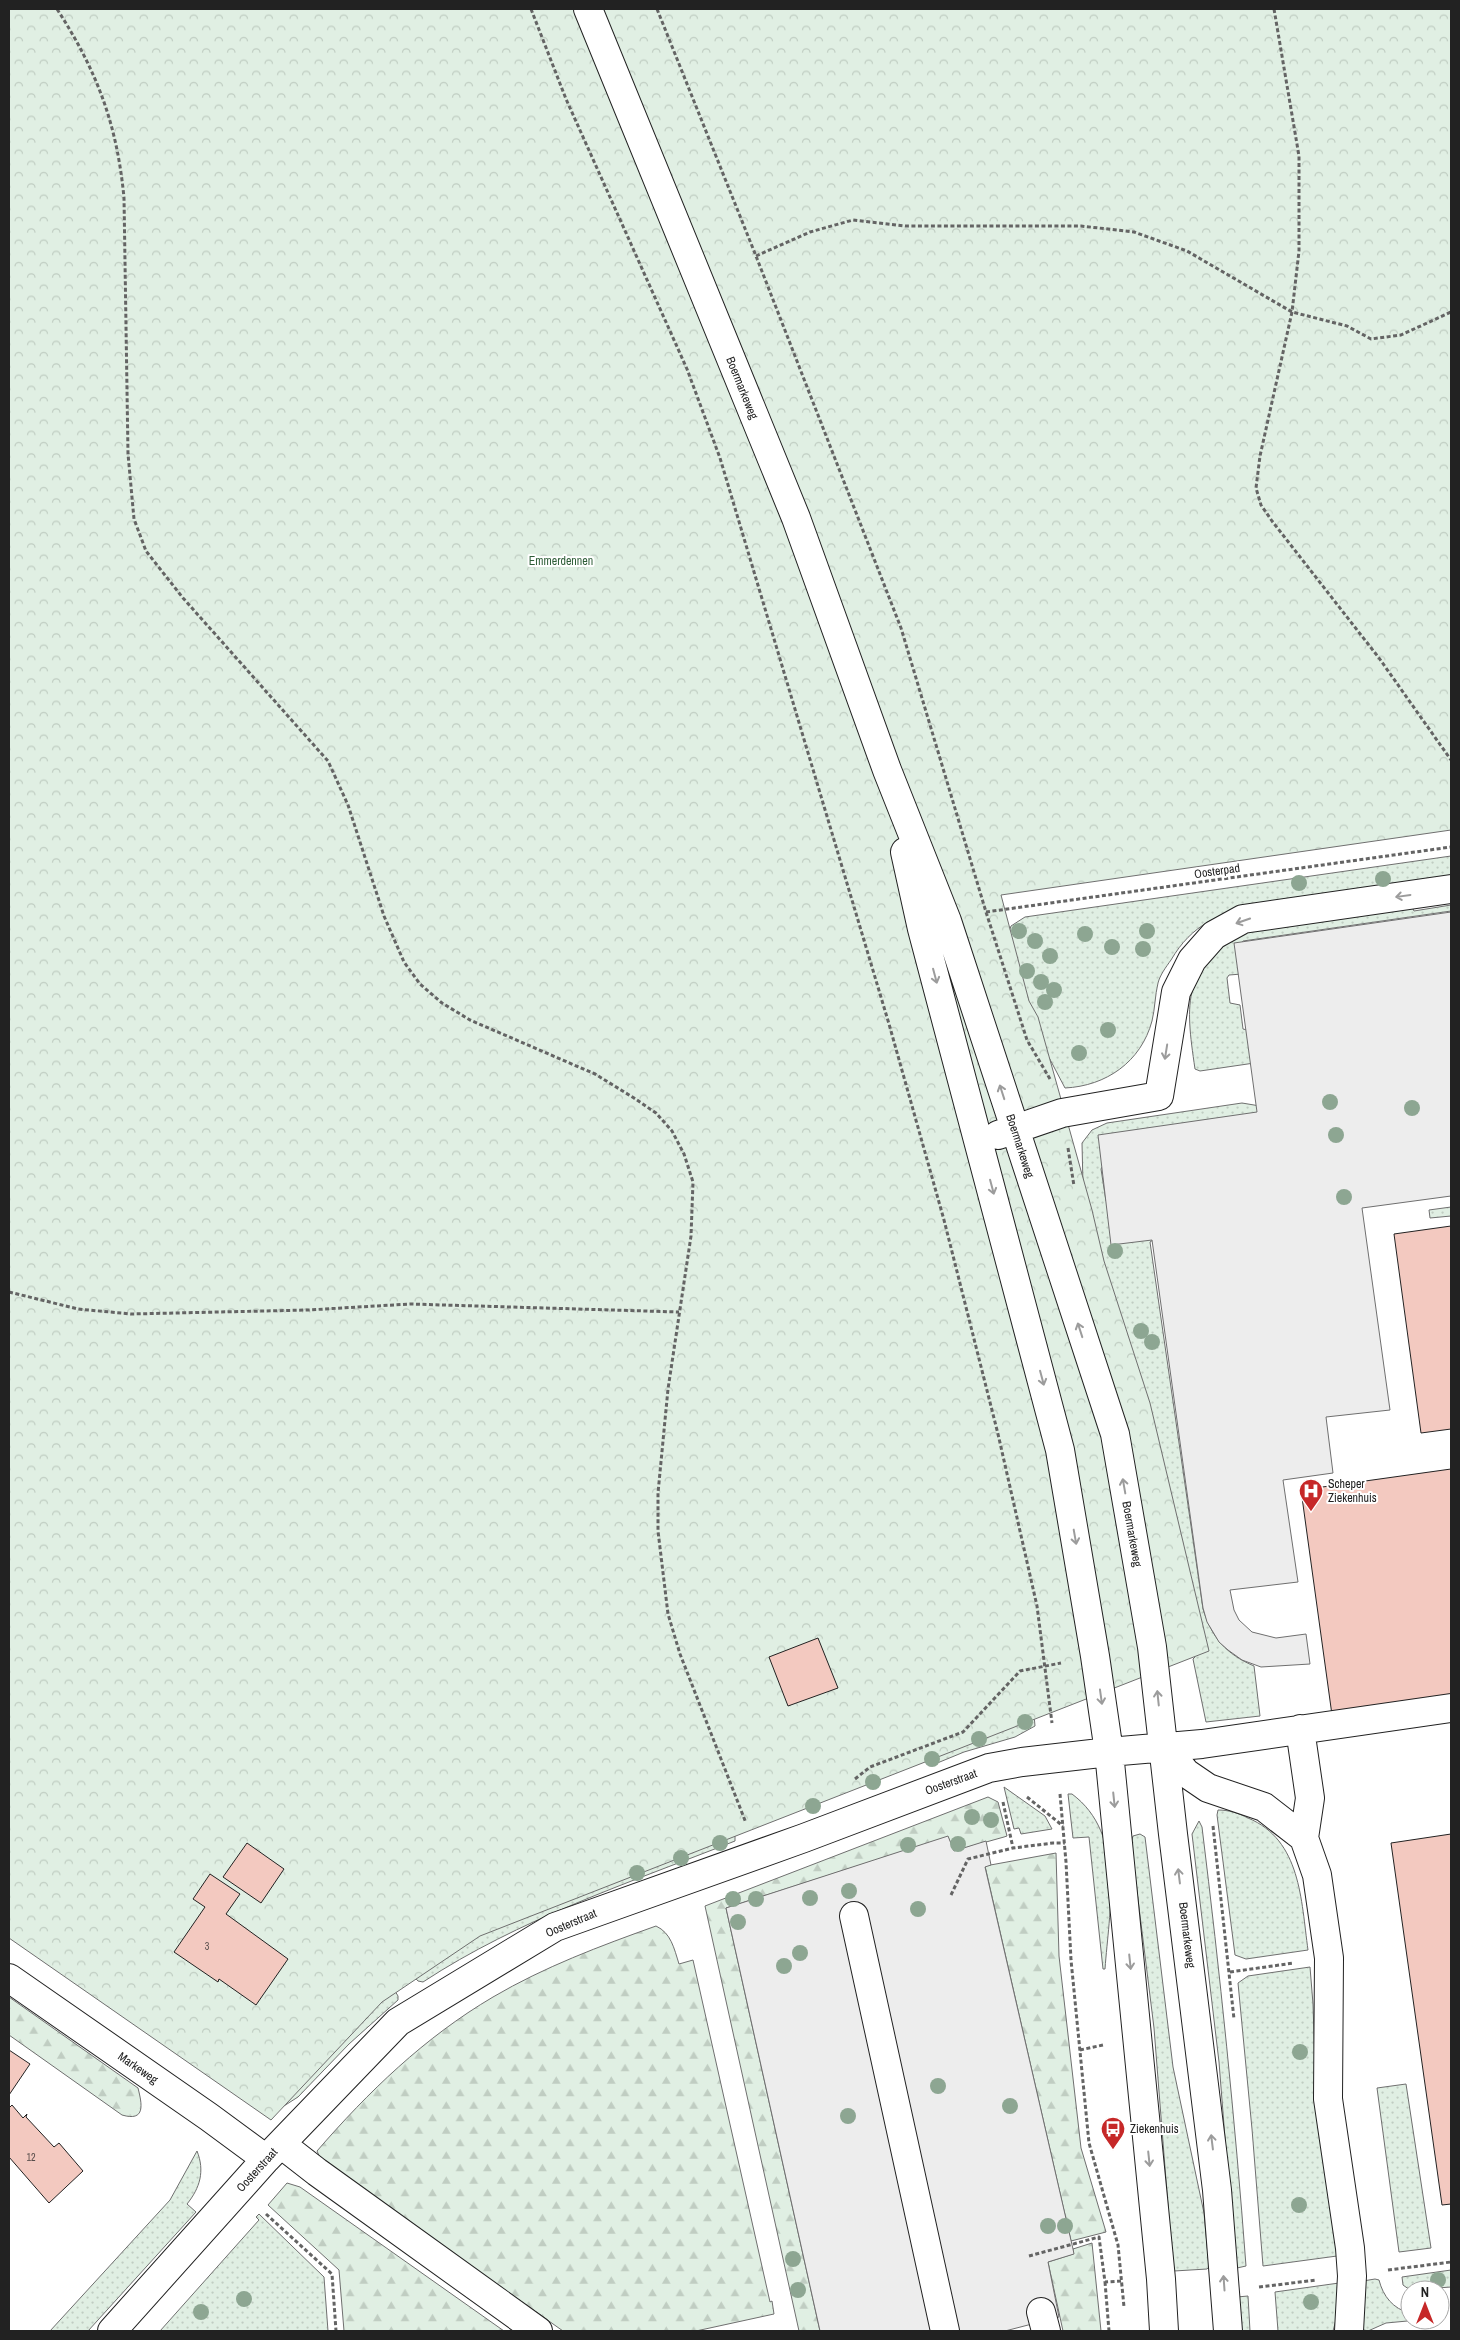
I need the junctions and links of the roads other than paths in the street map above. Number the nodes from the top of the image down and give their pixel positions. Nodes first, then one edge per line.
1 (588, 9) edge
2 (887, 770) junction
3 (1451, 889) edge
4 (1014, 1130) junction
5 (979, 1140) junction
6 (1451, 1708) edge
7 (1300, 1729) junction
8 (1164, 1746) junction
9 (1109, 1752) junction
10 (1304, 1838) junction
11 (854, 1916) dead end
12 (9, 1978) edge
13 (274, 2152) junction
14 (112, 2331) edge
15 (538, 2331) edge
16 (945, 2331) edge
17 (1164, 2331) edge
18 (1228, 2331) edge
19 (1349, 2331) edge

1 - 2 street, Boermarkeweg
4 -> 2 street, Boermarkeweg
2 -> 5 street, Boermarkeweg
3 -> 4 street
4 - 5 street
8 -> 4 street, Boermarkeweg
5 -> 9 street, Boermarkeweg
6 - 7 street, Oosterstraat
7 - 8 street, Oosterstraat
7 - 10 street
8 - 9 street, Oosterstraat
8 - 10 street
18 -> 8 street, Boermarkeweg
9 - 13 street, Oosterstraat
9 -> 17 street, Boermarkeweg
10 - 19 street
11 - 16 street
12 - 13 street, Markeweg
13 - 14 street, Oosterstraat
13 - 15 street, Markeweg

